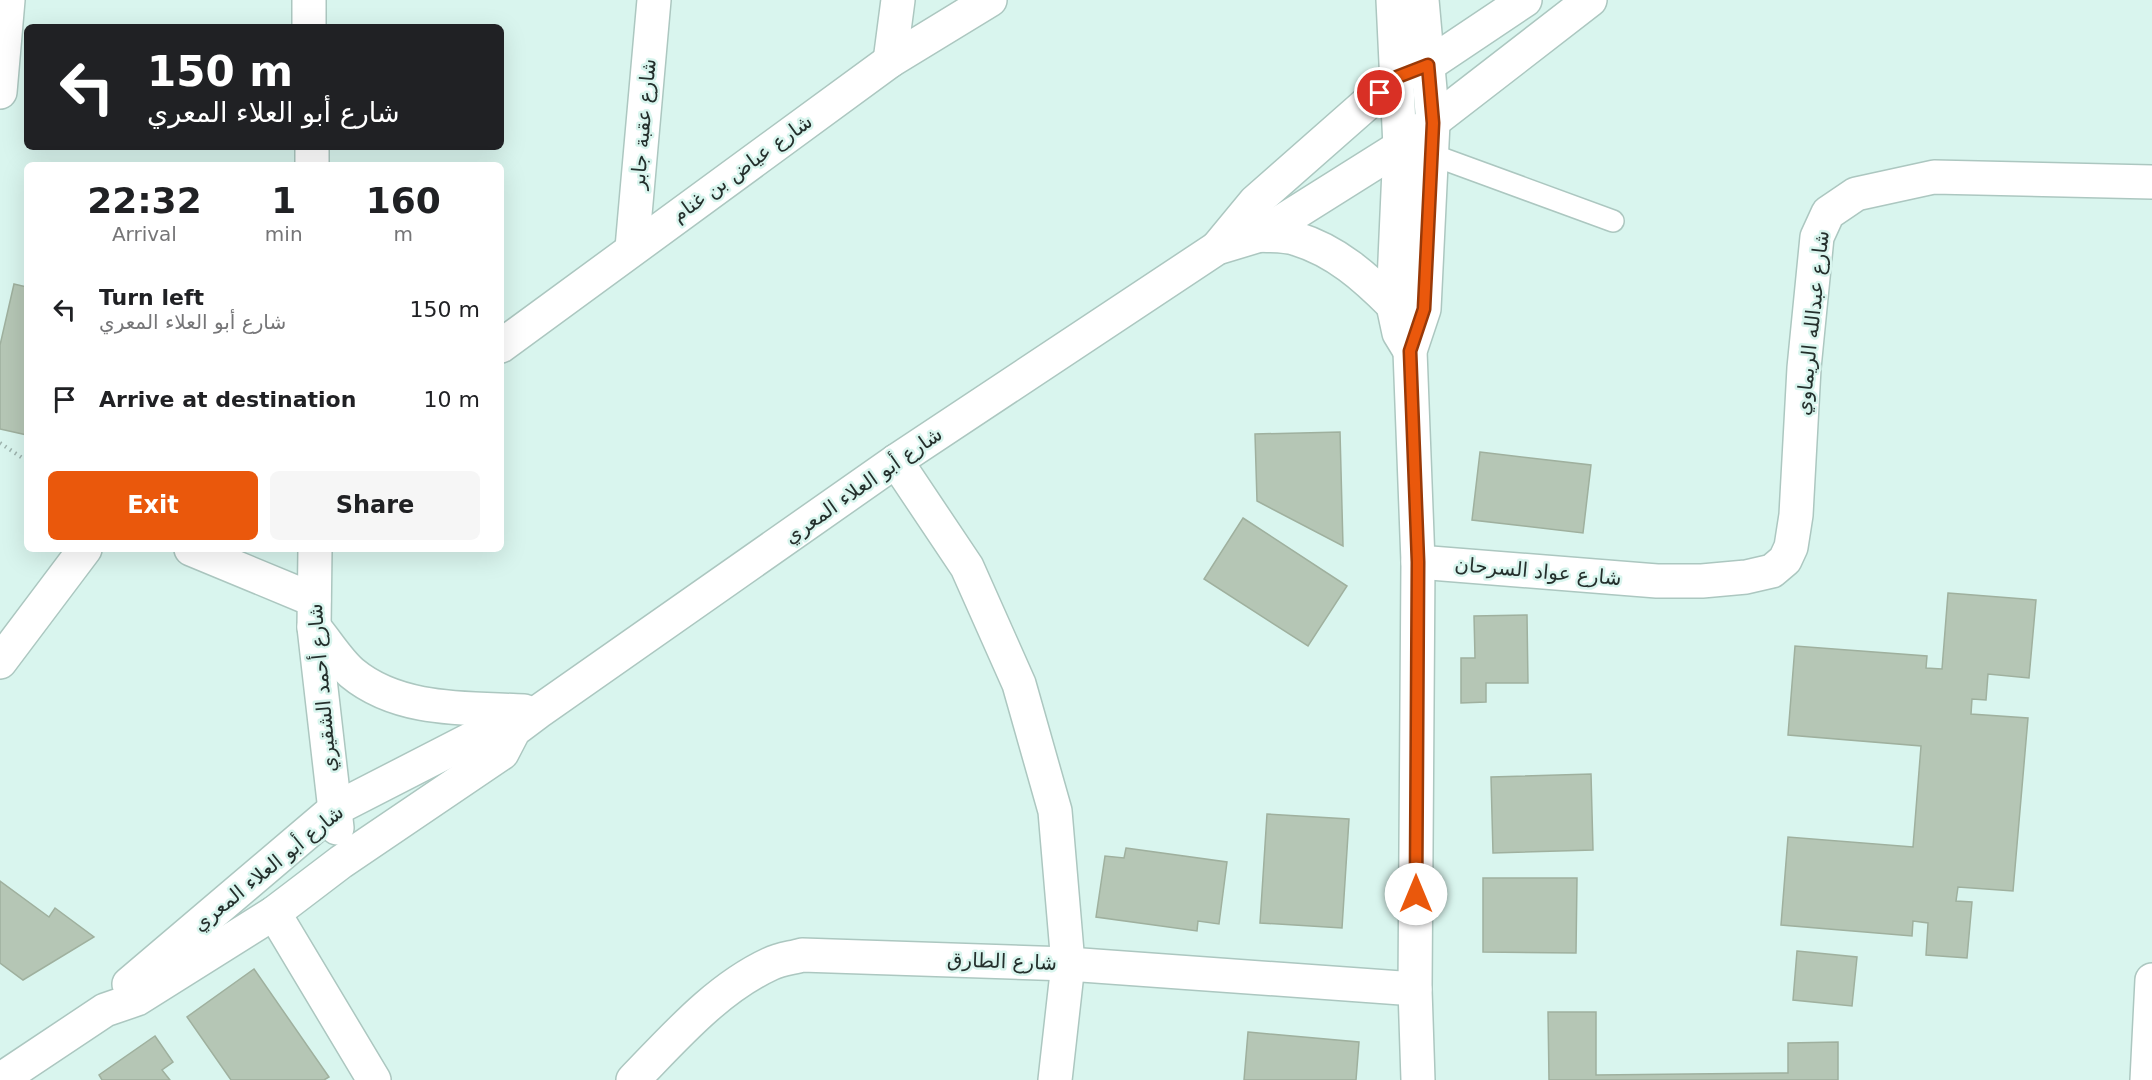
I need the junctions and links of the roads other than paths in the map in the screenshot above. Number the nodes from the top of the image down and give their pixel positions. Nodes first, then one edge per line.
1 (309, 0) edge
2 (654, 0) edge
3 (898, 0) edge
4 (990, 0) edge
5 (1393, 0) edge
6 (1422, 0) edge
7 (1525, 0) edge
8 (1590, 0) edge
9 (14, 21) edge
10 (309, 24) edge
11 (890, 61) junction
12 (1428, 65) junction
13 (1397, 77) junction
14 (0, 92) edge
15 (1421, 141) junction
16 (2152, 182) edge
17 (1613, 221) dead end
18 (1260, 235) junction
19 (632, 248) junction
20 (1216, 248) junction
21 (1393, 305) junction
22 (504, 344) edge
23 (1410, 351) junction
24 (896, 461) junction
25 (83, 552) edge
26 (197, 552) edge
27 (315, 552) edge
28 (1418, 562) junction
29 (1657, 581) joint
30 (314, 613) junction
31 (0, 662) edge
32 (526, 721) junction
33 (335, 809) junction
34 (342, 862) junction
35 (274, 913) junction
36 (1068, 964) junction
37 (2152, 980) edge
38 (1415, 989) junction
39 (105, 1010) junction
40 (0, 1080) edge
41 (374, 1080) edge
42 (633, 1080) edge
43 (1055, 1080) edge
44 (1418, 1080) edge
45 (2147, 1080) edge

1 - 10 street
2 - 19 street, شارع عقبة جابر
3 - 11 street
4 - 11 street, شارع عياض بن غنام
5 - 13 street
6 - 12 street
7 - 12 street, شارع أبو العلاء المعري
8 - 15 street, شارع أبو العلاء المعري
9 - 14 street
11 - 19 street, شارع عياض بن غنام
12 - 13 street, شارع أبو العلاء المعري
12 - 15 street
13 - 15 street
13 - 20 street, شارع أبو العلاء المعري
15 - 17 lane
15 - 18 street, شارع أبو العلاء المعري
15 - 21 street
15 - 23 street
16 - 29 street, شارع عبدالله الريماوي
18 - 20 street, شارع أبو العلاء المعري
18 - 21 street
19 - 22 street, شارع عياض بن غنام
20 - 24 street, شارع أبو العلاء المعري
21 - 23 street
23 - 28 street
24 - 32 street, شارع أبو العلاء المعري
24 - 36 street
25 - 31 street
26 - 30 street
27 - 30 street, شارع أحمد الشقيري
28 - 29 street, شارع عواد السرحان
28 - 38 street
30 - 32 street
30 - 33 street, شارع أحمد الشقيري
32 - 33 street, شارع أبو العلاء المعري
32 - 34 street, شارع أبو العلاء المعري
33 - 34 street, شارع أحمد الشقيري
33 - 39 street, شارع أبو العلاء المعري
34 - 35 street, شارع أبو العلاء المعري
35 - 39 street, شارع أبو العلاء المعري
35 - 41 street
36 - 38 street, شارع الطارق
36 - 42 street, شارع الطارق
36 - 43 street
37 - 45 street
38 - 44 street
39 - 40 street, شارع أبو العلاء المعري

